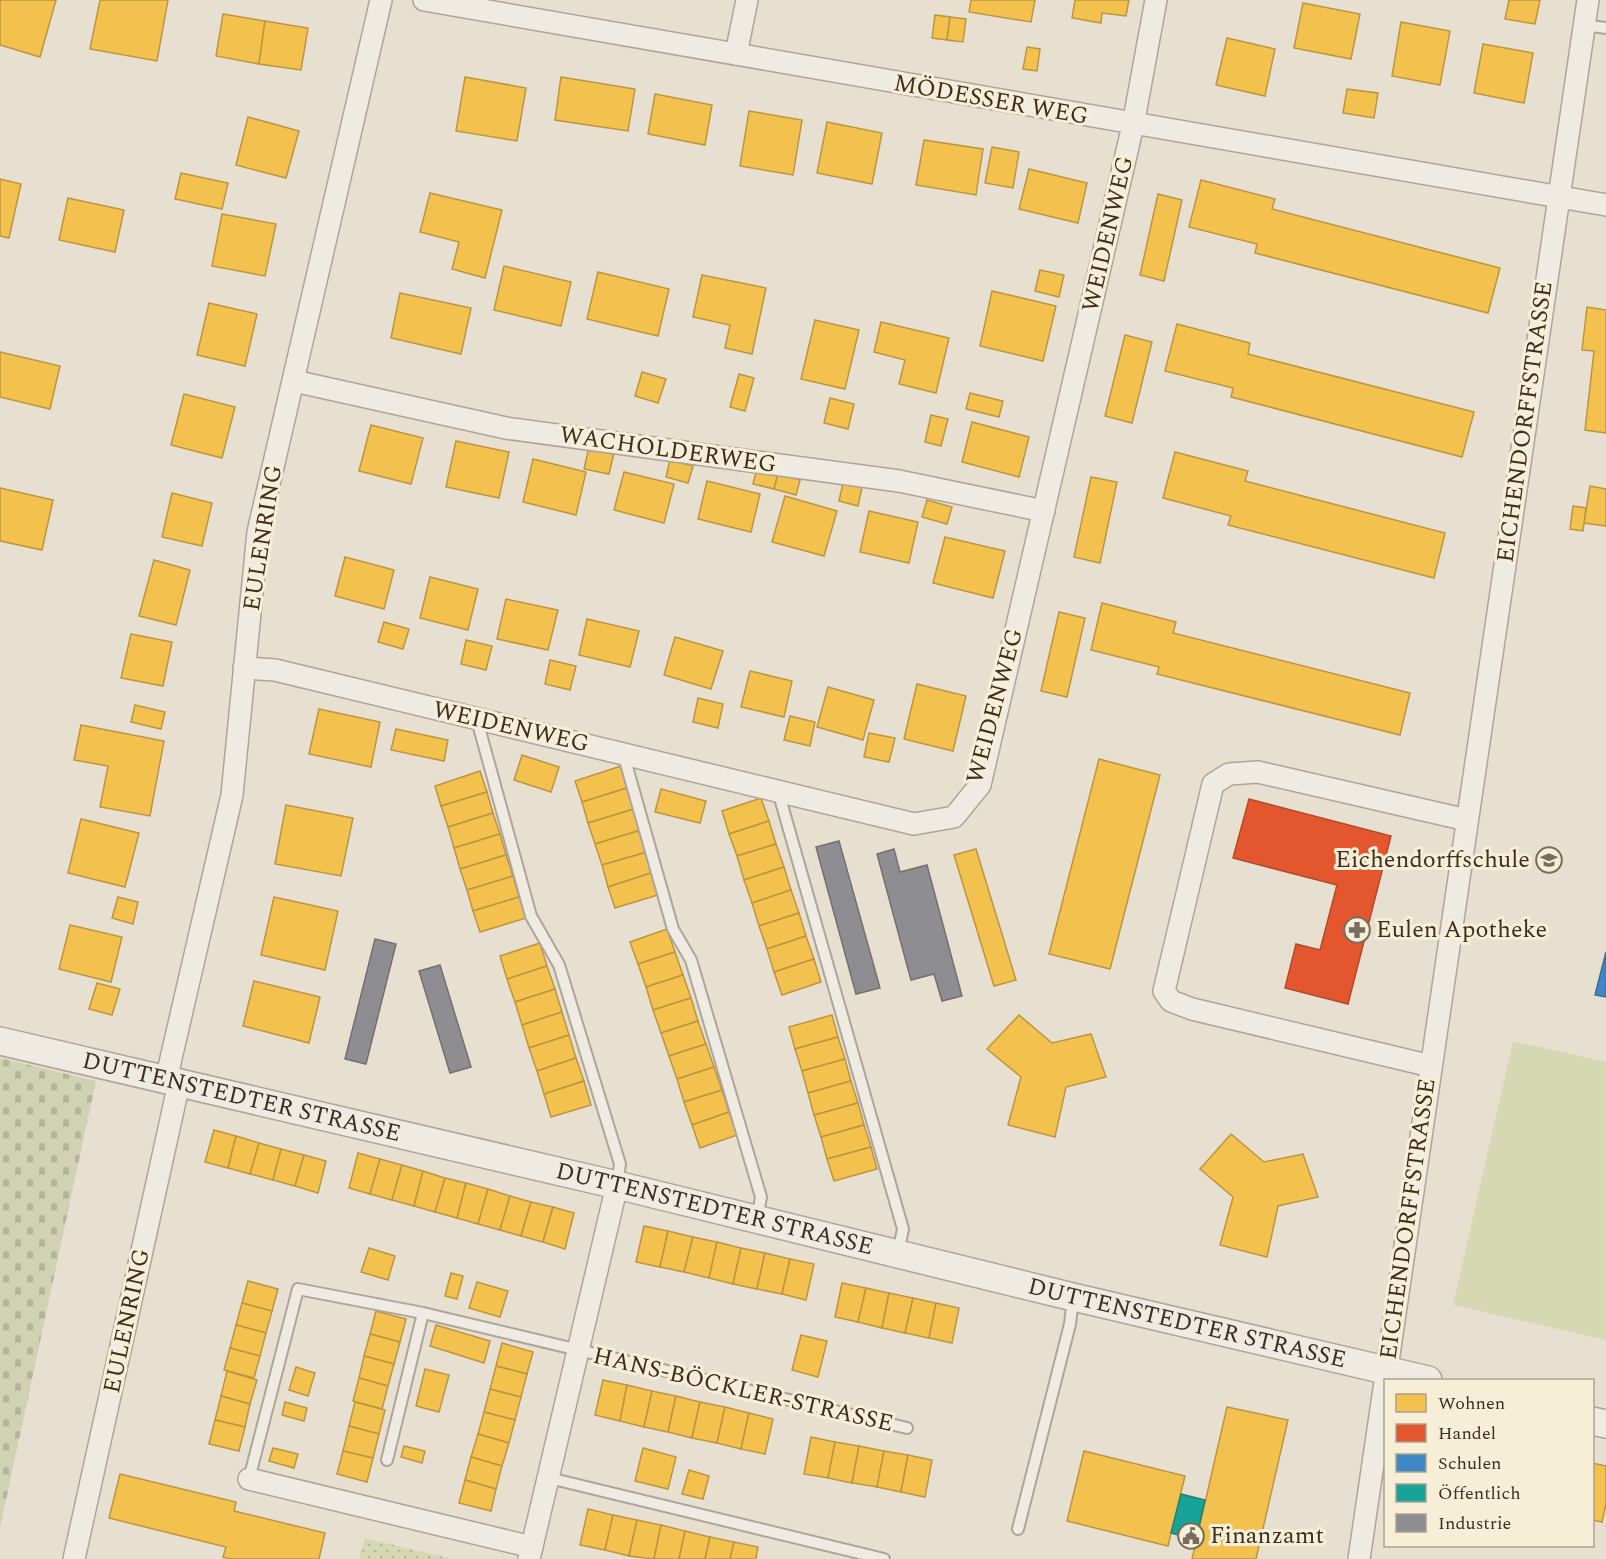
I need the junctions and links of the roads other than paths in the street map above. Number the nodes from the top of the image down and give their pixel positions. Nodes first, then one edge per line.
1 (381, 0) edge
2 (424, 0) edge
3 (747, 0) edge
4 (1156, 0) edge
5 (1588, 0) edge
6 (1584, 25) junction
7 (1606, 28) edge
8 (736, 54) junction
9 (1133, 125) junction
10 (1558, 196) junction
11 (1606, 205) edge
12 (294, 381) junction
13 (1044, 511) junction
14 (244, 668) junction
15 (477, 720) junction
16 (623, 753) junction
17 (778, 791) junction
18 (1467, 820) junction
19 (0, 1041) edge
20 (1431, 1066) junction
21 (173, 1082) junction
22 (616, 1185) junction
23 (757, 1220) junction
24 (898, 1254) junction
25 (1073, 1297) junction
26 (423, 1313) junction
27 (579, 1352) junction
28 (1386, 1371) junction
29 (1385, 1379) edge
30 (1423, 1379) edge
31 (1384, 1385) edge
32 (907, 1428) dead end
33 (387, 1460) dead end
34 (549, 1478) junction
35 (249, 1479) joint
36 (1018, 1529) dead end
37 (531, 1553) edge
38 (74, 1559) edge
39 (884, 1559) edge
40 (1359, 1559) edge

1 - 12 street, EULENRING
2 - 8 street, MÖDESSER WEG
3 - 8 street
4 - 9 street, WEIDENWEG
5 - 6 street, EICHENDORFFSTRASSE
6 - 7 lane
6 - 10 street, EICHENDORFFSTRASSE
8 - 9 street, MÖDESSER WEG
9 - 10 street, MÖDESSER WEG
9 - 13 street, WEIDENWEG
10 - 11 street, MÖDESSER WEG
10 - 18 street, EICHENDORFFSTRASSE
12 - 13 street, WACHOLDERWEG
12 - 14 street, EULENRING
13 - 17 street, WEIDENWEG
14 - 15 street, WEIDENWEG
14 - 21 street, EULENRING
15 - 16 street, WEIDENWEG
15 - 22 lane
16 - 17 street, WEIDENWEG
16 - 23 lane
17 - 24 lane
18 - 20 street, EICHENDORFFSTRASSE
18 - 20 street, EICHENDORFFSTRASSE
19 - 21 street, DUTTENSTEDTER STRASSE
20 - 28 street, EICHENDORFFSTRASSE
21 - 22 street, DUTTENSTEDTER STRASSE
21 - 38 street, EULENRING
22 - 23 street, DUTTENSTEDTER STRASSE
22 - 27 street, HANS-BÖCKLER-STRASSE
23 - 24 street, DUTTENSTEDTER STRASSE
24 - 25 street, DUTTENSTEDTER STRASSE
25 - 28 street, DUTTENSTEDTER STRASSE
25 - 36 lane
26 - 27 lane
26 - 33 lane
26 - 35 lane
27 - 32 lane, HANS-BÖCKLER-STRASSE
27 - 34 street, HANS-BÖCKLER-STRASSE
28 - 29 street, EICHENDORFFSTRASSE
28 - 30 street, DUTTENSTEDTER STRASSE
31 - 40 street, EICHENDORFFSTRASSE
34 - 37 street, HANS-BÖCKLER-STRASSE
34 - 39 lane
35 - 37 street, HANS-BÖCKLER-STRASSE

